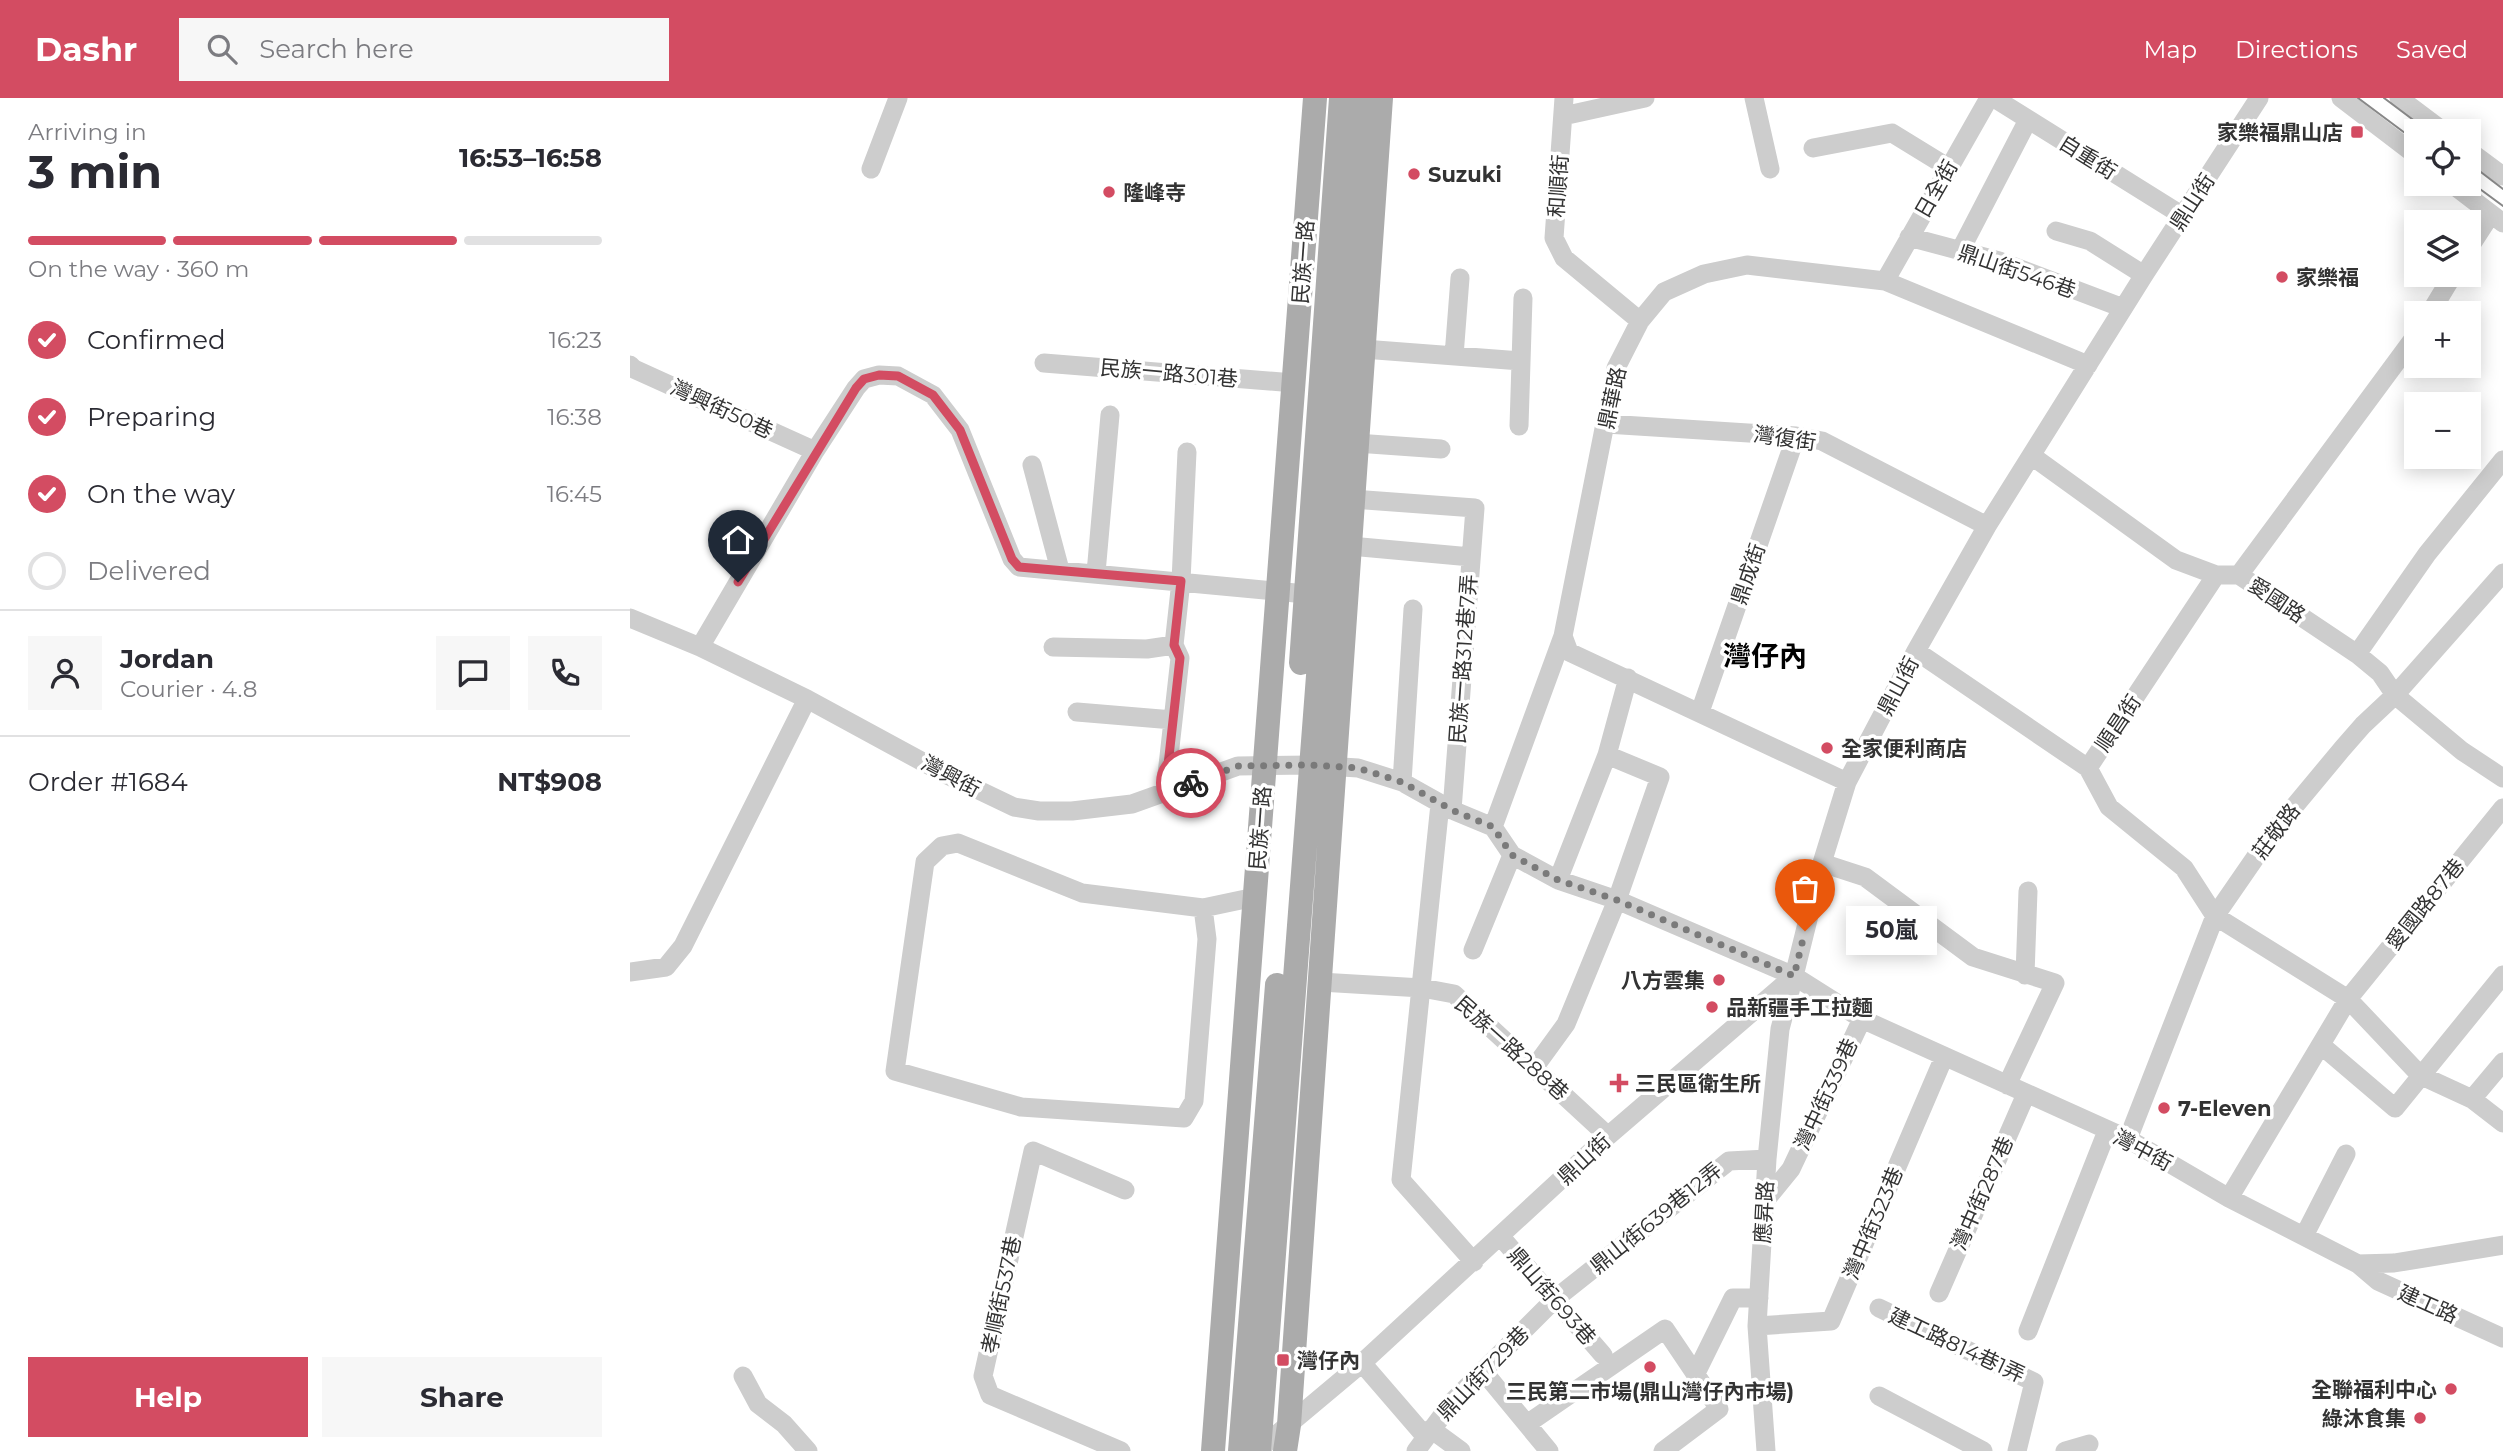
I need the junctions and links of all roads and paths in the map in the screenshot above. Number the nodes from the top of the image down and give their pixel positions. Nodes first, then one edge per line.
1 (898, 98) edge
2 (1362, 98) edge
3 (1381, 98) edge
4 (1645, 98) edge
5 (1754, 98) edge
6 (1991, 98) edge
7 (2259, 98) edge
8 (2342, 98) edge
9 (2399, 98) edge
10 (1563, 107) edge
11 (1314, 109) edge
12 (1355, 117) edge
13 (2427, 119) edge
14 (2028, 120) junction
15 (2404, 146) edge
16 (1813, 148) dead end
17 (2481, 160) edge
18 (1949, 168) junction
19 (871, 169) dead end
20 (1770, 169) dead end
21 (2503, 176) edge
22 (2468, 196) edge
23 (2183, 216) junction
24 (2497, 218) edge
25 (2056, 231) dead end
26 (2481, 235) edge
27 (1909, 237) junction
28 (1961, 251) junction
29 (2144, 275) junction
30 (1460, 278) dead end
31 (1885, 281) junction
32 (1523, 298) dead end
33 (2123, 308) junction
34 (1640, 321) junction
35 (1363, 349) junction
36 (2404, 352) edge
37 (1454, 356) junction
38 (1521, 361) junction
39 (1044, 363) dead end
40 (630, 365) edge
41 (2088, 365) junction
42 (1294, 383) junction
43 (1110, 415) dead end
44 (1606, 425) junction
45 (1519, 426) dead end
46 (1796, 436) junction
47 (1356, 443) junction
48 (1441, 449) dead end
49 (815, 451) junction
50 (1187, 452) dead end
51 (2032, 456) junction
52 (2503, 460) edge
53 (1032, 465) dead end
54 (1352, 499) junction
55 (1987, 526) junction
56 (1350, 546) junction
57 (1471, 557) junction
58 (1060, 570) junction
59 (1096, 573) junction
60 (2503, 573) edge
61 (2216, 575) junction
62 (2239, 575) junction
63 (1181, 581) junction
64 (1278, 591) junction
65 (1306, 594) junction
66 (1413, 609) dead end
67 (630, 618) edge
68 (1563, 636) junction
69 (1174, 645) junction
70 (700, 647) junction
71 (1052, 647) dead end
72 (1916, 651) junction
73 (2357, 654) junction
74 (1628, 678) junction
75 (2395, 695) junction
76 (807, 699) junction
77 (1077, 712) dead end
78 (1700, 712) junction
79 (1173, 720) junction
80 (1608, 755) junction
81 (1265, 766) junction
82 (1313, 766) junction
83 (2088, 768) junction
84 (2503, 778) edge
85 (1402, 782) junction
86 (1847, 782) junction
87 (1165, 792) junction
88 (1446, 807) junction
89 (2503, 808) edge
90 (1493, 827) junction
91 (1512, 855) junction
92 (1822, 863) junction
93 (1558, 880) junction
94 (2028, 891) dead end
95 (1255, 897) junction
96 (1617, 900) junction
97 (1203, 908) junction
98 (2215, 916) junction
99 (1473, 950) dead end
100 (630, 972) edge
101 (2025, 975) junction
102 (2503, 975) edge
103 (1794, 976) junction
104 (1320, 982) junction
105 (1422, 988) junction
106 (2348, 999) junction
107 (1862, 1018) junction
108 (2321, 1045) junction
109 (1944, 1057) junction
110 (2503, 1062) edge
111 (1534, 1069) junction
112 (2420, 1075) junction
113 (2007, 1085) junction
114 (2026, 1094) junction
115 (2472, 1099) junction
116 (2503, 1123) edge
117 (2107, 1131) junction
118 (1608, 1136) junction
119 (2128, 1139) junction
120 (2346, 1154) dead end
121 (1766, 1159) junction
122 (1125, 1190) dead end
123 (2229, 1199) junction
124 (1764, 1202) junction
125 (2304, 1236) junction
126 (1501, 1237) junction
127 (2503, 1245) edge
128 (1474, 1262) junction
129 (2358, 1264) junction
130 (1939, 1293) dead end
131 (1759, 1298) junction
132 (1555, 1300) junction
133 (1879, 1308) dead end
134 (1757, 1326) junction
135 (2028, 1331) dead end
136 (2503, 1338) edge
137 (1603, 1355) dead end
138 (1362, 1363) junction
139 (1483, 1371) junction
140 (1696, 1373) junction
141 (743, 1376) dead end
142 (1879, 1396) dead end
143 (1527, 1424) junction
144 (1289, 1425) junction
145 (1424, 1439) edge
146 (2089, 1444) dead end
147 (1254, 1450) edge
148 (1665, 1450) edge
149 (808, 1451) edge
150 (1121, 1451) edge
151 (1213, 1451) edge
152 (1285, 1451) edge
153 (1461, 1451) edge
154 (1549, 1451) edge
155 (1766, 1451) edge
156 (1983, 1451) edge
157 (2017, 1451) edge
158 (2066, 1451) edge

1 - 19 street
2 - 12 main road, 民族一路
3 - 12 main road, 民族一路
4 - 10 street
5 - 20 street
6 - 14 street, 自重街
6 - 18 street, 日全街
7 - 23 street, 鼎山街
8 - 15 street
9 - 13 street
10 - 34 street, 和順街
11 - 12 main road, 民族一路
11 - 42 main road, 民族一路
12 - 35 main road, 民族一路
12 - 65 main road, 民族一路
12 - 82 main road, 民族一路
14 - 23 street, 自重街
14 - 28 street
16 - 18 street
17 - 21 street
18 - 27 street, 日全街
22 - 24 street
23 - 29 street, 鼎山街
24 - 26 street
25 - 29 street
27 - 28 street, 鼎山街546巷
27 - 31 street, 日全街
28 - 33 street, 鼎山街546巷
29 - 33 street, 鼎山街
30 - 37 street
31 - 34 street, 鼎華路
31 - 41 street, 鼎華路
32 - 38 street
33 - 41 street, 鼎山街
34 - 44 street, 鼎華路
35 - 37 street
35 - 47 main road, 民族一路
36 - 62 street
37 - 38 street
38 - 45 street
39 - 42 street, 民族一路301巷
40 - 49 street, 灣興街50巷
41 - 51 street, 鼎山街
42 - 64 main road, 民族一路
43 - 59 street
44 - 46 street, 灣復街
44 - 68 street, 鼎華路
46 - 55 street, 灣復街
46 - 78 street, 鼎成街
47 - 48 street
47 - 54 main road, 民族一路
49 - 58 street
49 - 70 street
50 - 63 street
51 - 55 street, 鼎山街
51 - 61 street, 愛國路
52 - 73 street
53 - 58 street
54 - 56 main road, 民族一路
54 - 57 street, 民族一路312巷7弄
55 - 72 street, 鼎山街
56 - 57 street
56 - 82 main road, 民族一路
57 - 88 street, 民族一路312巷7弄
58 - 59 street
59 - 63 street
60 - 75 street, 莊敬路
61 - 62 street, 愛國路
61 - 83 street, 順昌街
62 - 73 street, 愛國路
63 - 64 street
63 - 69 street
64 - 65 street
64 - 81 main road, 民族一路
65 - 82 main road, 民族一路
66 - 85 street
67 - 70 street, 灣興街
68 - 74 street
68 - 90 street, 鼎華路
69 - 71 street
69 - 79 street
70 - 76 street, 灣興街
72 - 83 street, 順昌街
72 - 86 street, 鼎山街
73 - 75 street, 愛國路
74 - 78 street
74 - 80 street
75 - 84 street, 愛國路
75 - 98 street, 莊敬路
76 - 87 street, 灣興街
76 - 100 street
77 - 79 street
78 - 86 street
79 - 87 street
80 - 93 street
80 - 96 street
81 - 82 street, 灣興街
81 - 87 street, 灣興街
81 - 95 main road, 民族一路
82 - 85 street, 灣興街
82 - 104 main road, 民族一路
82 - 147 main road, 民族一路
83 - 98 street
85 - 88 street, 灣興街
86 - 92 street, 鼎山街
88 - 90 street, 灣興街
88 - 105 street, 民族一路312巷7弄
89 - 106 street, 愛國路87巷
90 - 91 street
91 - 93 street, 灣中街
91 - 99 street
92 - 101 street
92 - 103 street, 鼎山街
93 - 96 street, 灣中街
94 - 101 street
95 - 97 street
95 - 151 main road, 民族一路
96 - 103 street, 灣中街
96 - 111 street
97 - 97 street
98 - 106 street
98 - 119 street, 莊敬路
101 - 113 street
102 - 112 street
103 - 107 street, 灣中街
103 - 118 street, 鼎山街
103 - 121 street, 應昇路
104 - 105 street, 民族一路288巷
104 - 144 main road, 民族一路
105 - 111 street, 民族一路288巷
105 - 128 street, 民族一路312巷7弄
106 - 108 street, 愛國路87巷
106 - 112 street
107 - 109 street, 灣中街
107 - 124 street, 灣中街339巷
108 - 112 street
108 - 123 street, 愛國路87巷
109 - 113 street, 灣中街
109 - 134 street, 灣中街323巷
110 - 115 street
111 - 118 street, 民族一路288巷
112 - 115 street
113 - 114 street, 灣中街
114 - 117 street, 灣中街
114 - 130 street, 灣中街287巷
115 - 116 street
117 - 119 street, 灣中街
117 - 135 street
118 - 126 street, 鼎山街
119 - 123 street, 灣中街
120 - 125 street
121 - 124 street, 應昇路
121 - 132 street, 鼎山街639巷12弄
122 - 150 street, 孝順街537巷
123 - 125 street, 灣中街
124 - 131 street, 應昇路
125 - 129 street, 灣中街
126 - 128 street, 鼎山街
126 - 132 street, 鼎山街693巷
127 - 129 street, 灣中街
128 - 138 street, 鼎山街
129 - 136 street, 建工路
131 - 134 street, 應昇路
131 - 140 street
132 - 137 street, 鼎山街693巷
132 - 139 street, 鼎山街729巷
133 - 157 street, 建工路814巷1弄
134 - 155 street, 應昇路
138 - 144 street, 鼎山街
138 - 145 street
139 - 143 street
139 - 145 street, 鼎山街729巷
140 - 143 street
140 - 148 street
141 - 149 street
142 - 156 street
143 - 154 street
144 - 147 street, 鼎山街
144 - 152 main road, 民族一路
145 - 153 street
146 - 158 street

